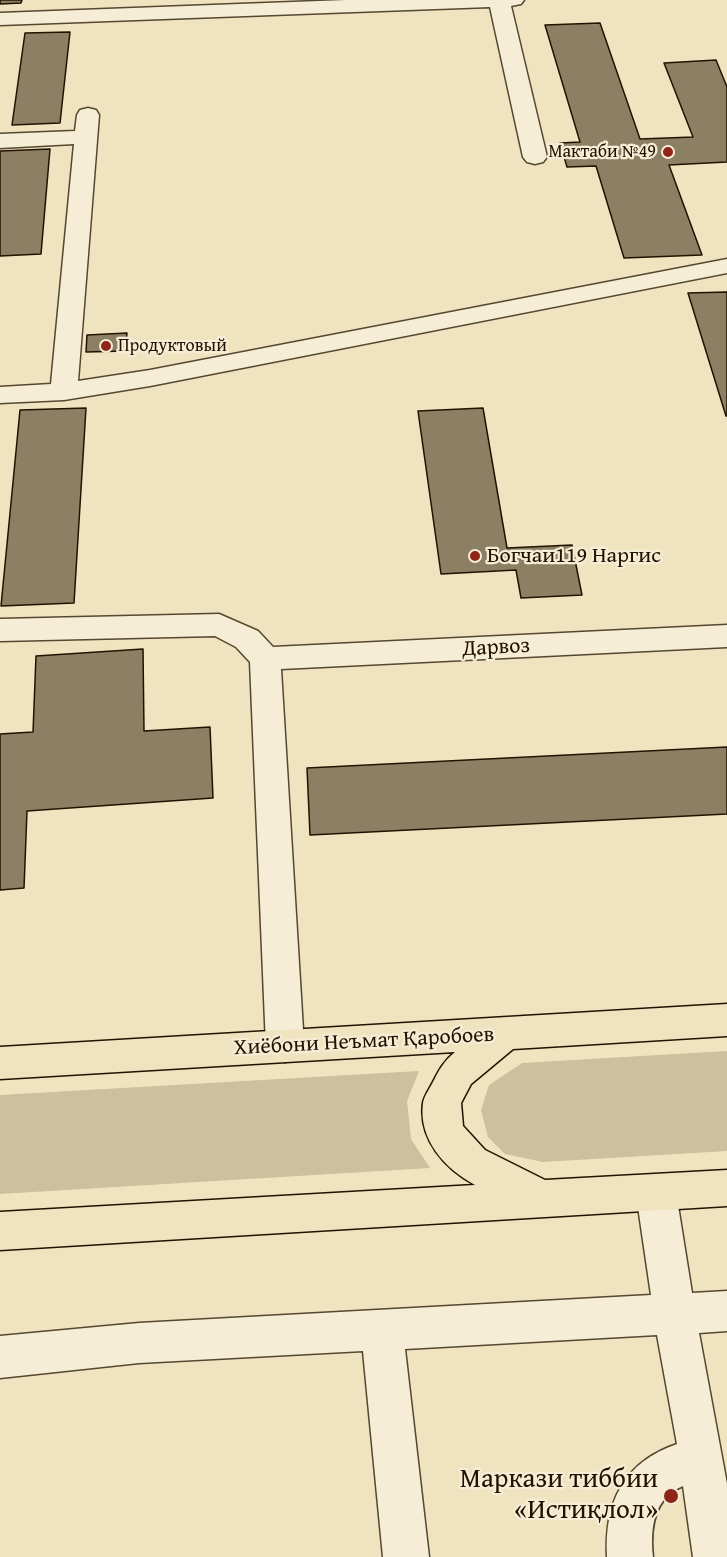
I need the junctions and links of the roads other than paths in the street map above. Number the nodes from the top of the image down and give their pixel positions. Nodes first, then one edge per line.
1 (506, 1) edge
2 (469, 2) edge
3 (0, 19) edge
4 (0, 141) edge
5 (535, 157) dead end
6 (727, 266) edge
7 (64, 392) junction
8 (0, 395) edge
9 (0, 630) edge
10 (727, 636) edge
11 (265, 659) junction
12 (727, 1020) edge
13 (505, 1034) junction
14 (285, 1046) junction
15 (0, 1063) edge
16 (727, 1188) edge
17 (656, 1193) junction
18 (545, 1200) junction
19 (0, 1231) edge
20 (727, 1311) edge
21 (674, 1313) junction
22 (382, 1329) junction
23 (0, 1357) edge
24 (701, 1460) junction
25 (406, 1557) edge
26 (630, 1557) edge
27 (716, 1557) edge

1 - 2 street
1 - 5 street
2 - 3 street
4 - 7 street
6 - 7 street
7 - 8 street
9 - 11 street
10 - 11 street, Дарвоз
11 - 14 street
12 - 13 highway, Хиёбони Неъмат Қаробоев
13 - 14 highway, Хиёбони Неъмат Қаробоев
13 - 18 highway
14 - 15 highway, Хиёбони Неъмат Қаробоев
16 - 17 highway
17 - 18 highway
17 - 21 street
18 - 19 highway
20 - 21 street
21 - 22 street
21 - 24 street
22 - 23 street
22 - 25 street
24 - 26 street
24 - 27 street

